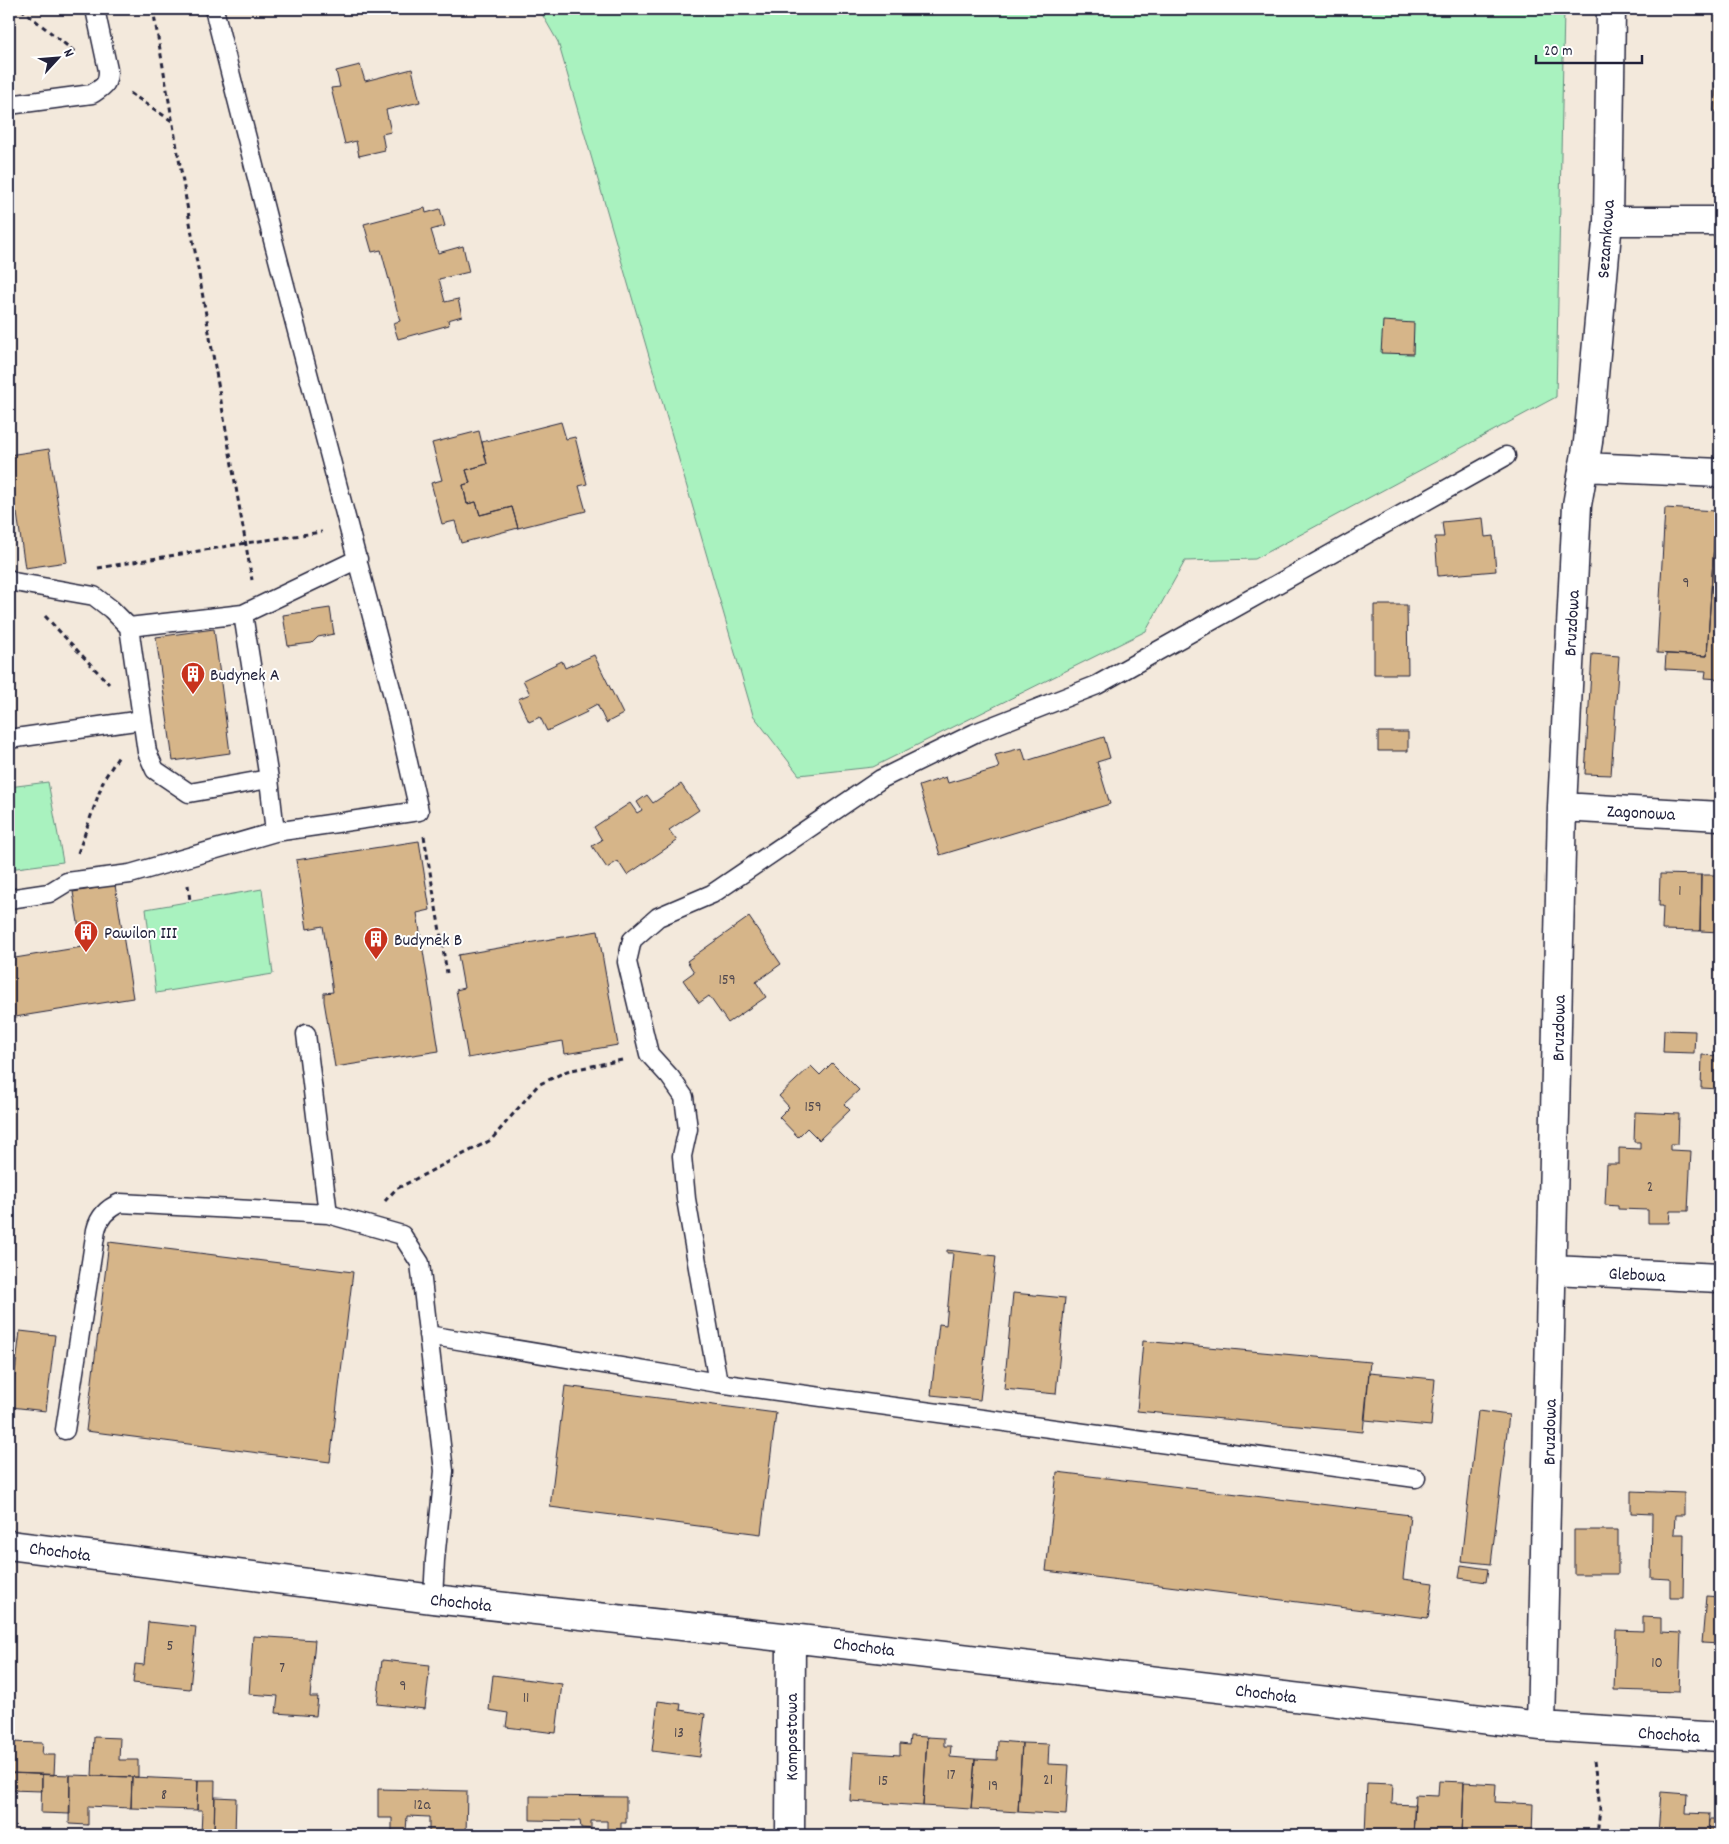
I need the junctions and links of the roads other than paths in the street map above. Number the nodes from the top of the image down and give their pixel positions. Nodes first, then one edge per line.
1 (95, 9) edge
2 (214, 9) edge
3 (1611, 9) edge
4 (9, 105) edge
5 (1608, 220) junction
6 (1720, 221) edge
7 (1506, 456) dead end
8 (1583, 468) junction
9 (1720, 473) edge
10 (358, 559) junction
11 (11, 581) edge
12 (250, 611) junction
13 (129, 627) junction
14 (142, 720) junction
15 (9, 739) edge
16 (268, 779) junction
17 (1562, 807) junction
18 (1720, 816) edge
19 (276, 832) junction
20 (9, 899) edge
21 (306, 1034) dead end
22 (328, 1214) junction
23 (1553, 1270) junction
24 (1720, 1278) edge
25 (428, 1335) junction
26 (718, 1383) junction
27 (65, 1430) dead end
28 (1416, 1478) dead end
29 (9, 1544) edge
30 (434, 1599) junction
31 (791, 1638) junction
32 (1541, 1726) junction
33 (1720, 1737) edge
34 (790, 1835) edge

1 - 4 lane
2 - 10 lane
3 - 5 street, Sezamkowa
5 - 6 street
5 - 8 street, Sezamkowa
7 - 26 lane
8 - 9 street
8 - 17 street, Bruzdowa
10 - 12 lane
10 - 19 lane
11 - 13 lane
12 - 13 lane
12 - 16 lane
13 - 14 lane
14 - 15 lane
14 - 16 lane
16 - 19 lane
17 - 18 street, Zagonowa
17 - 23 street, Bruzdowa
19 - 20 lane
21 - 22 lane
22 - 25 lane
22 - 27 lane
23 - 24 street, Glebowa
23 - 32 street, Bruzdowa
25 - 26 lane
25 - 30 lane
26 - 28 lane
29 - 30 street, Chochoła
30 - 31 street, Chochoła
31 - 32 street, Chochoła
31 - 34 street, Kompostowa
32 - 33 street, Chochoła

